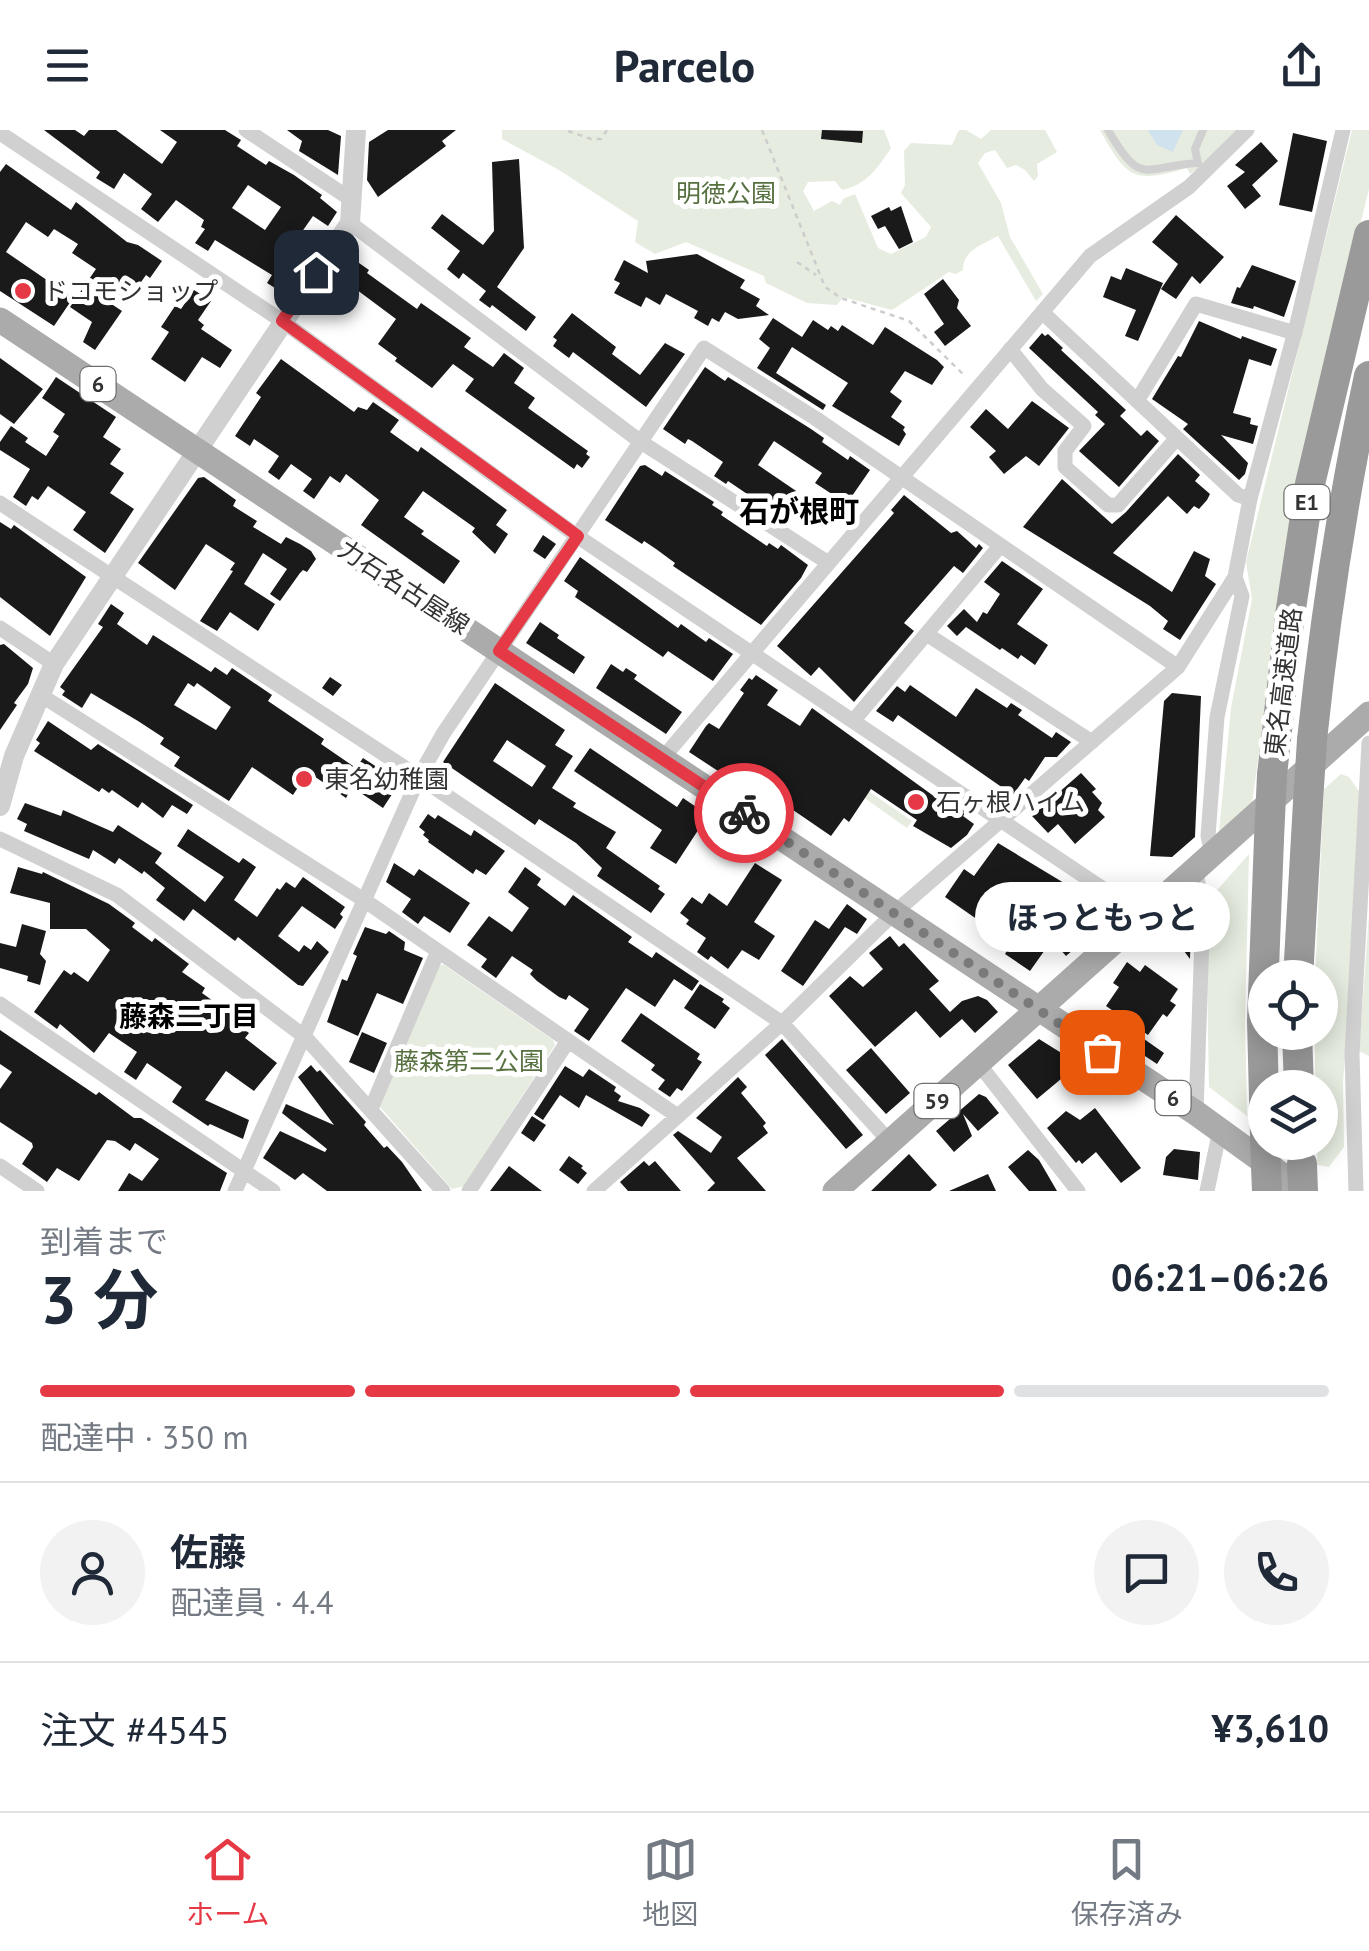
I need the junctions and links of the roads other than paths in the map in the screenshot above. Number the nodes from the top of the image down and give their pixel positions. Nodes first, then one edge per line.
1 (246, 130) edge
2 (356, 130) edge
3 (1108, 130) edge
4 (1203, 130) edge
5 (1247, 130) edge
6 (1343, 130) edge
7 (0, 133) edge
8 (1200, 168) junction
9 (352, 200) junction
10 (350, 222) junction
11 (1369, 235) edge
12 (1042, 312) junction
13 (0, 320) edge
14 (282, 321) junction
15 (1295, 333) junction
16 (1010, 349) junction
17 (1369, 376) edge
18 (1137, 401) junction
19 (1176, 439) junction
20 (640, 442) junction
21 (196, 449) junction
22 (901, 476) junction
23 (1250, 499) junction
24 (0, 503) edge
25 (578, 536) junction
26 (1000, 546) junction
27 (828, 562) junction
28 (110, 576) junction
29 (1235, 577) junction
30 (0, 628) edge
31 (928, 635) junction
32 (499, 651) junction
33 (751, 652) junction
34 (54, 664) junction
35 (1178, 667) junction
36 (39, 694) junction
37 (1369, 714) edge
38 (854, 720) junction
39 (1092, 742) junction
40 (1369, 744) edge
41 (662, 758) junction
42 (419, 777) junction
43 (0, 806) edge
44 (1002, 821) junction
45 (0, 839) edge
46 (1204, 862) junction
47 (364, 900) junction
48 (1366, 904) edge
49 (894, 912) junction
50 (1142, 914) junction
51 (438, 951) junction
52 (1299, 960) edge
53 (0, 1004) edge
54 (1038, 1011) junction
55 (782, 1023) junction
56 (306, 1037) junction
57 (568, 1041) junction
58 (979, 1064) junction
59 (1361, 1069) edge
60 (1263, 1070) edge
61 (371, 1109) junction
62 (1196, 1113) junction
63 (676, 1115) junction
64 (1220, 1130) junction
65 (890, 1142) junction
66 (1266, 1160) edge
67 (0, 1166) edge
68 (244, 1170) junction
69 (1302, 1172) edge
70 (37, 1191) edge
71 (235, 1191) edge
72 (273, 1191) edge
73 (443, 1191) edge
74 (470, 1191) edge
75 (594, 1191) edge
76 (835, 1191) edge
77 (1078, 1191) edge
78 (1208, 1191) edge
79 (1267, 1191) edge
80 (1356, 1191) edge

1 - 9 street
2 - 9 street
3 - 8 lane
4 - 8 lane
5 - 8 street
6 - 15 street
7 - 14 street
8 - 12 street
9 - 10 street
10 - 14 street
10 - 20 street
11 - 60 highway, 東名高速道路 / E1, bridge
12 - 16 street
12 - 18 street
13 - 21 main road, 力石名古屋線 / 6
14 - 21 street
14 - 25 street
15 - 18 street
15 - 23 street
16 - 19 street
16 - 22 street
17 - 52 highway, 東名高速道路 / E1, bridge
18 - 19 street
19 - 23 street
20 - 22 street
20 - 25 street
20 - 27 street
21 - 28 street
21 - 32 main road, 力石名古屋線 / 6
22 - 26 street
22 - 27 street
23 - 29 street
24 - 28 street
25 - 32 street
25 - 33 street
26 - 31 street
26 - 35 street
27 - 33 street
28 - 34 street
28 - 42 street
29 - 35 street
29 - 46 street
30 - 34 street
31 - 38 street
31 - 39 street
32 - 41 main road, 力石名古屋線 / 6
32 - 42 street
33 - 38 street
33 - 41 street
34 - 36 street
35 - 39 street
36 - 43 street
36 - 47 street
37 - 46 main road, 59
38 - 44 street
39 - 44 street
40 - 48 street
41 - 49 main road, 力石名古屋線 / 6
42 - 47 street
42 - 55 street
44 - 49 street
44 - 50 street
45 - 56 street
46 - 50 main road, 59
46 - 62 street
47 - 51 street
47 - 56 street
48 - 59 street
49 - 54 main road, 力石名古屋線 / 6
49 - 55 street
50 - 54 main road, 59
51 - 57 street
51 - 61 street
53 - 68 street
54 - 58 main road, 59
54 - 62 main road, 力石名古屋線 / 6
55 - 63 street
55 - 65 street
56 - 61 street
56 - 68 street
57 - 63 street
57 - 74 street
58 - 65 main road, 59
58 - 77 street
59 - 80 street
61 - 73 street
62 - 64 main road, 力石名古屋線 / 6
63 - 75 street
64 - 69 main road, 力石名古屋線 / 6
64 - 78 street
65 - 76 main road, 59
66 - 79 highway, 東名高速道路 / E1, bridge
67 - 70 street
68 - 71 street
68 - 72 street

